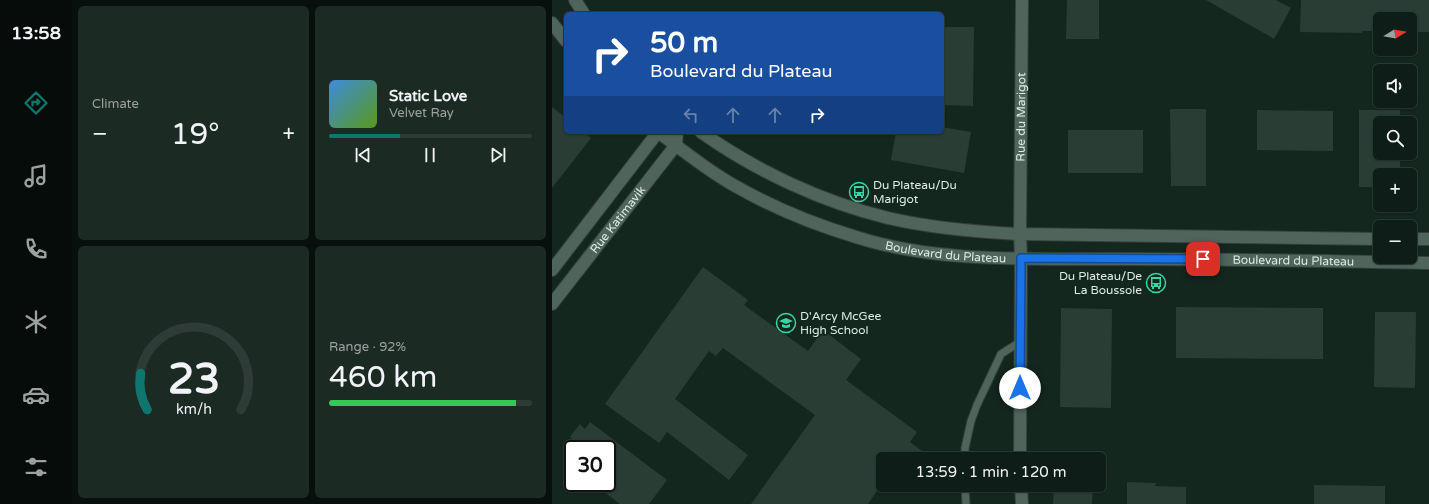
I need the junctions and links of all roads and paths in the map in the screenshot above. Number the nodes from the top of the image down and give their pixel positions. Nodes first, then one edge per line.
1 (575, 0) edge
2 (1022, 0) edge
3 (583, 12) edge
4 (552, 23) edge
5 (564, 38) edge
6 (656, 134) edge
7 (661, 134) edge
8 (677, 134) edge
9 (704, 134) edge
10 (676, 145) junction
11 (1020, 234) junction
12 (1373, 239) edge
13 (1417, 239) edge
14 (1429, 239) edge
15 (1021, 258) junction
16 (1429, 263) edge
17 (552, 270) edge
18 (552, 304) edge
19 (1020, 342) junction
20 (965, 452) edge
21 (1020, 452) edge
22 (965, 492) edge
23 (1021, 492) edge
24 (966, 504) edge
25 (1022, 504) edge

1 - 3 main road
2 - 11 main road, Rue du Marigot
4 - 5 main road
6 - 17 main road, Rue Katimavik
7 - 10 main road, Boulevard du Plateau
8 - 10 main road
9 - 11 main road, Boulevard du Plateau
10 - 15 main road, Boulevard du Plateau
10 - 18 main road, Rue Katimavik
11 - 12 main road, Boulevard du Plateau
11 - 15 main road, Rue du Marigot
13 - 14 main road
15 - 16 main road, Boulevard du Plateau
15 - 19 main road, Rue du Marigot
19 - 20 lane
19 - 21 main road, Rue du Marigot
22 - 24 lane
23 - 25 main road

